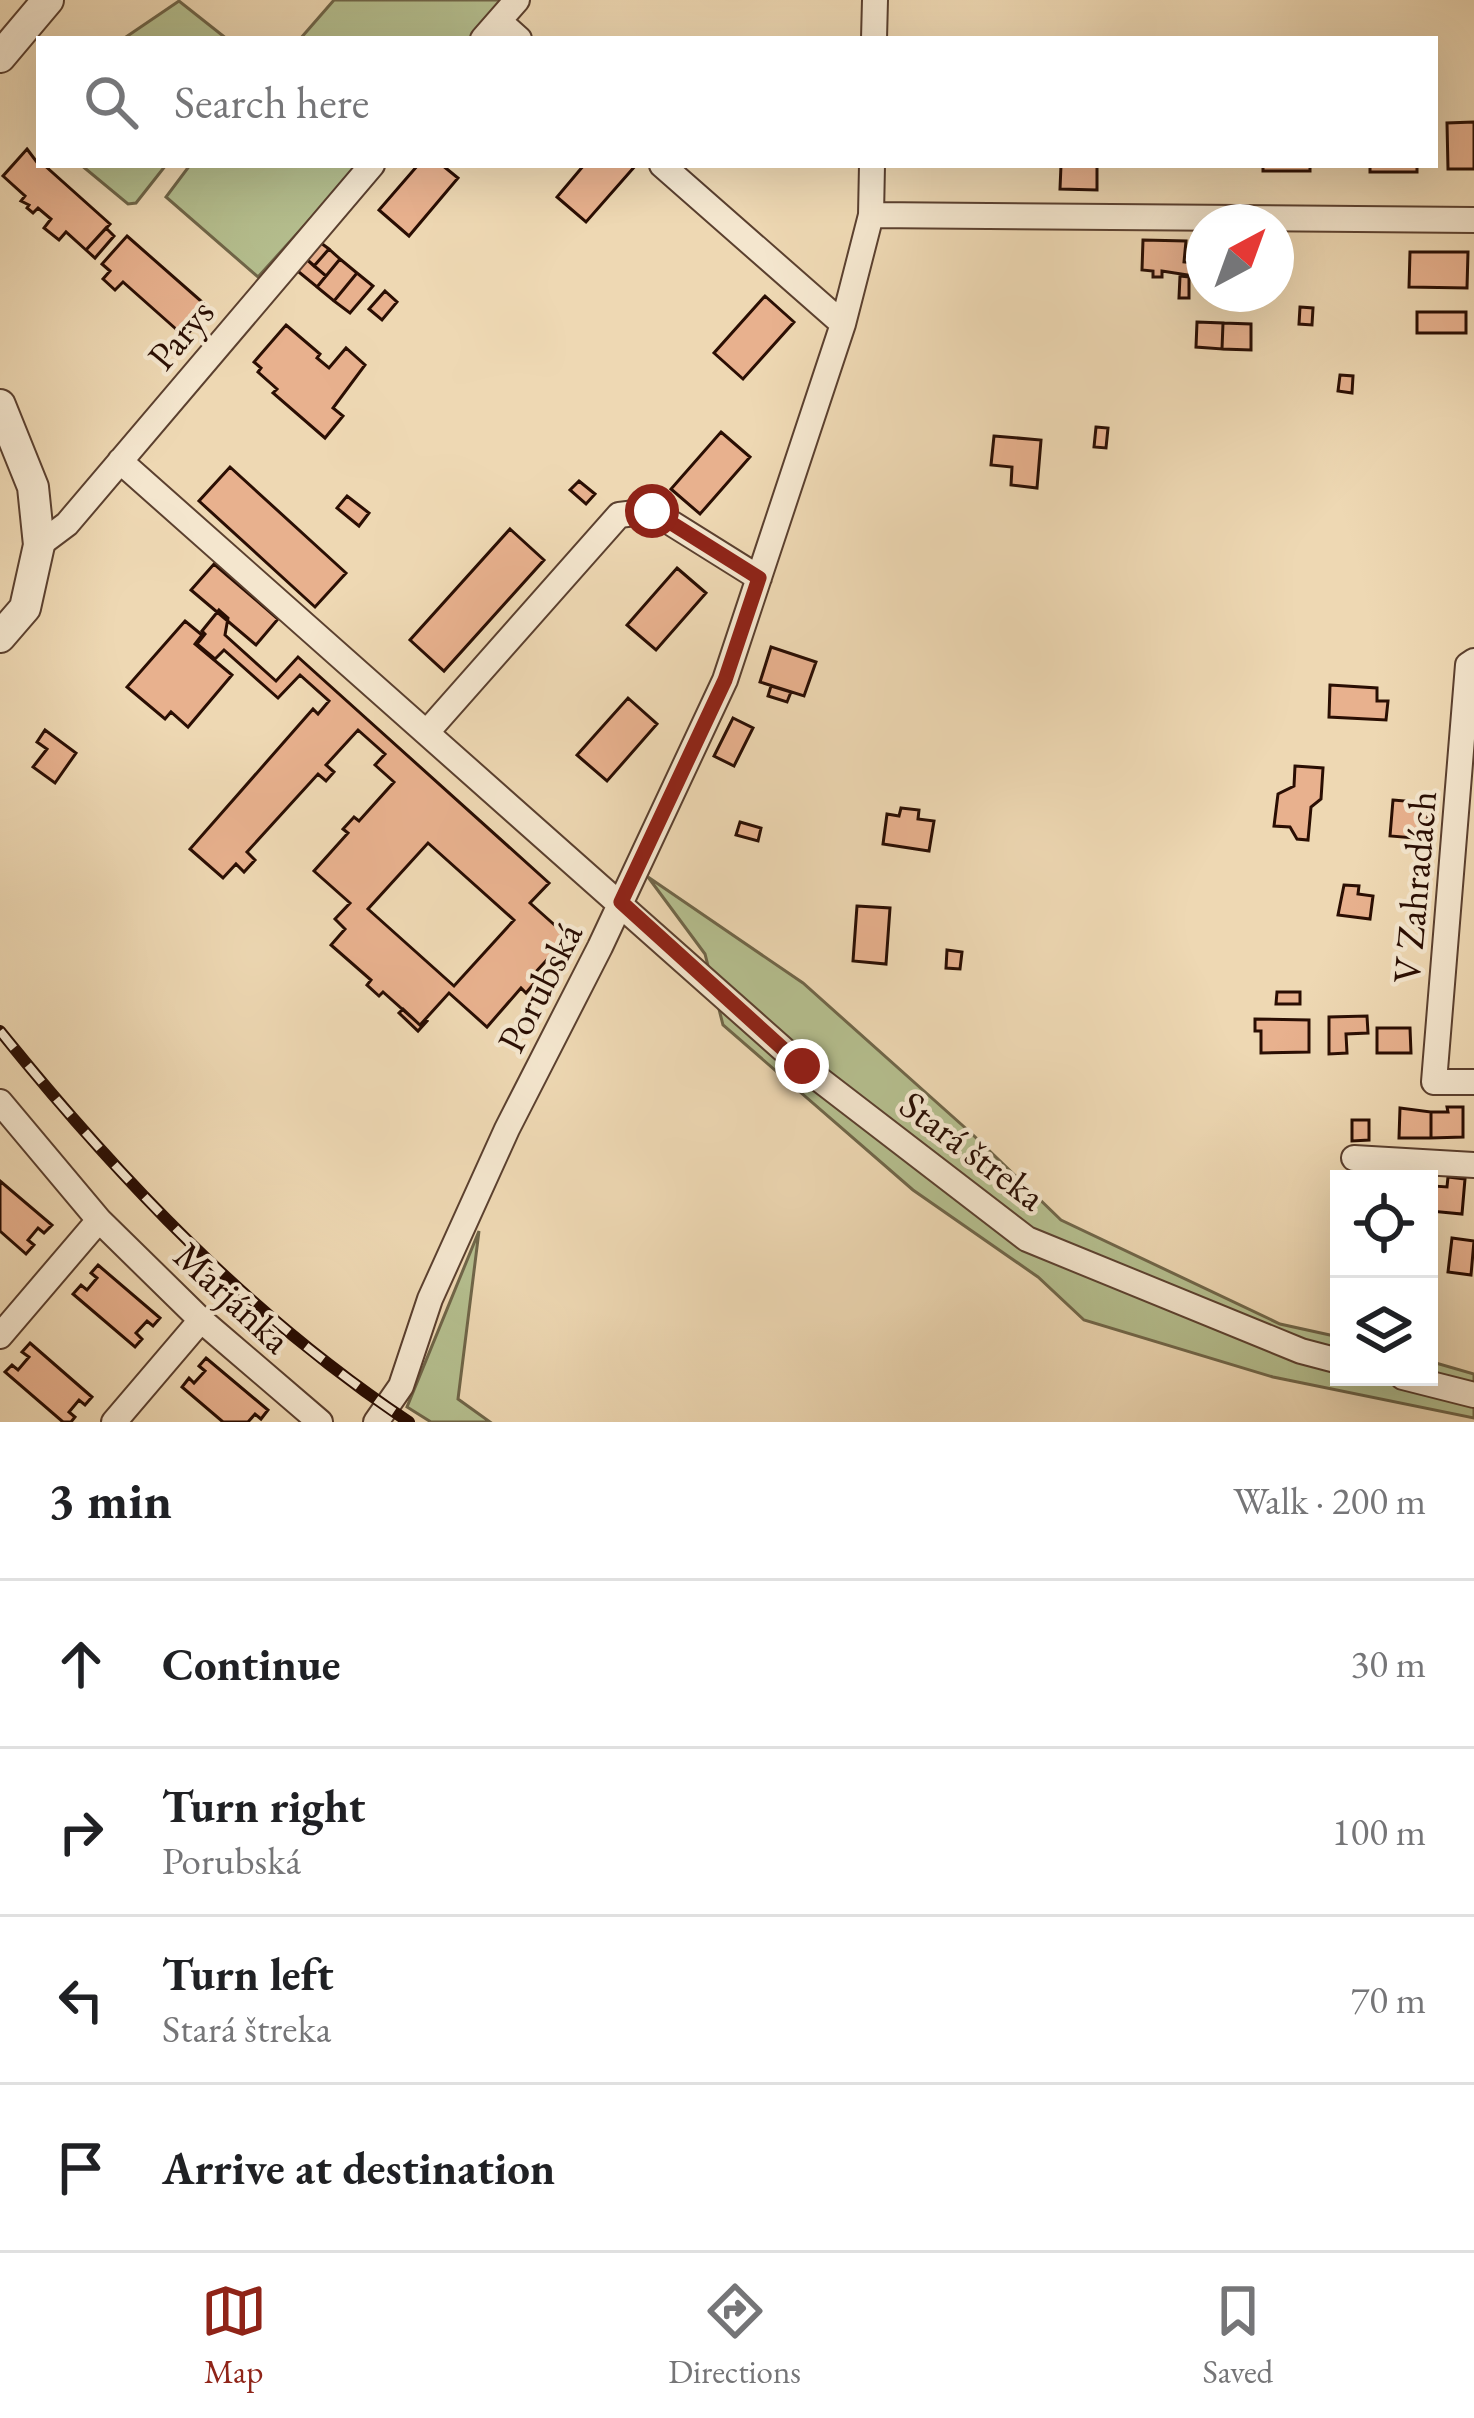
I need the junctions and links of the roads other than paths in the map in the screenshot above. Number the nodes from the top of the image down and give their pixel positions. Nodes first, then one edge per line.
1 (49, 0) edge
2 (517, 0) edge
3 (874, 0) edge
4 (491, 30) edge
5 (874, 36) edge
6 (0, 57) edge
7 (369, 168) edge
8 (665, 168) edge
9 (872, 168) edge
10 (871, 215) junction
11 (1474, 220) edge
12 (843, 324) junction
13 (0, 406) edge
14 (120, 461) junction
15 (39, 545) junction
16 (759, 578) junction
17 (0, 637) edge
18 (1474, 661) edge
19 (427, 732) junction
20 (621, 902) junction
21 (1474, 1082) edge
22 (2, 1110) edge
23 (1354, 1158) dead end
24 (1474, 1165) edge
25 (99, 1220) junction
26 (201, 1320) junction
27 (0, 1336) edge
28 (1330, 1359) edge
29 (1438, 1386) edge
30 (1474, 1395) edge
31 (310, 1419) edge
32 (114, 1422) edge
33 (376, 1422) edge

1 - 6 street
2 - 4 street
3 - 5 street
7 - 14 street, Parys
8 - 12 street
9 - 10 street, Porubská
10 - 11 street
10 - 12 street, Porubská
12 - 16 street, Porubská
13 - 15 street
14 - 15 street, Parys
14 - 19 street, Stará štreka
15 - 17 street
16 - 19 street
16 - 20 street, Porubská
18 - 21 street, V Zahradách
19 - 20 street, Stará štreka
20 - 28 street, Stará štreka
20 - 33 street, Porubská
22 - 25 street, Marjánka
23 - 24 street
25 - 26 street, Marjánka
25 - 27 street
26 - 31 street, Marjánka
26 - 32 street
29 - 30 street

